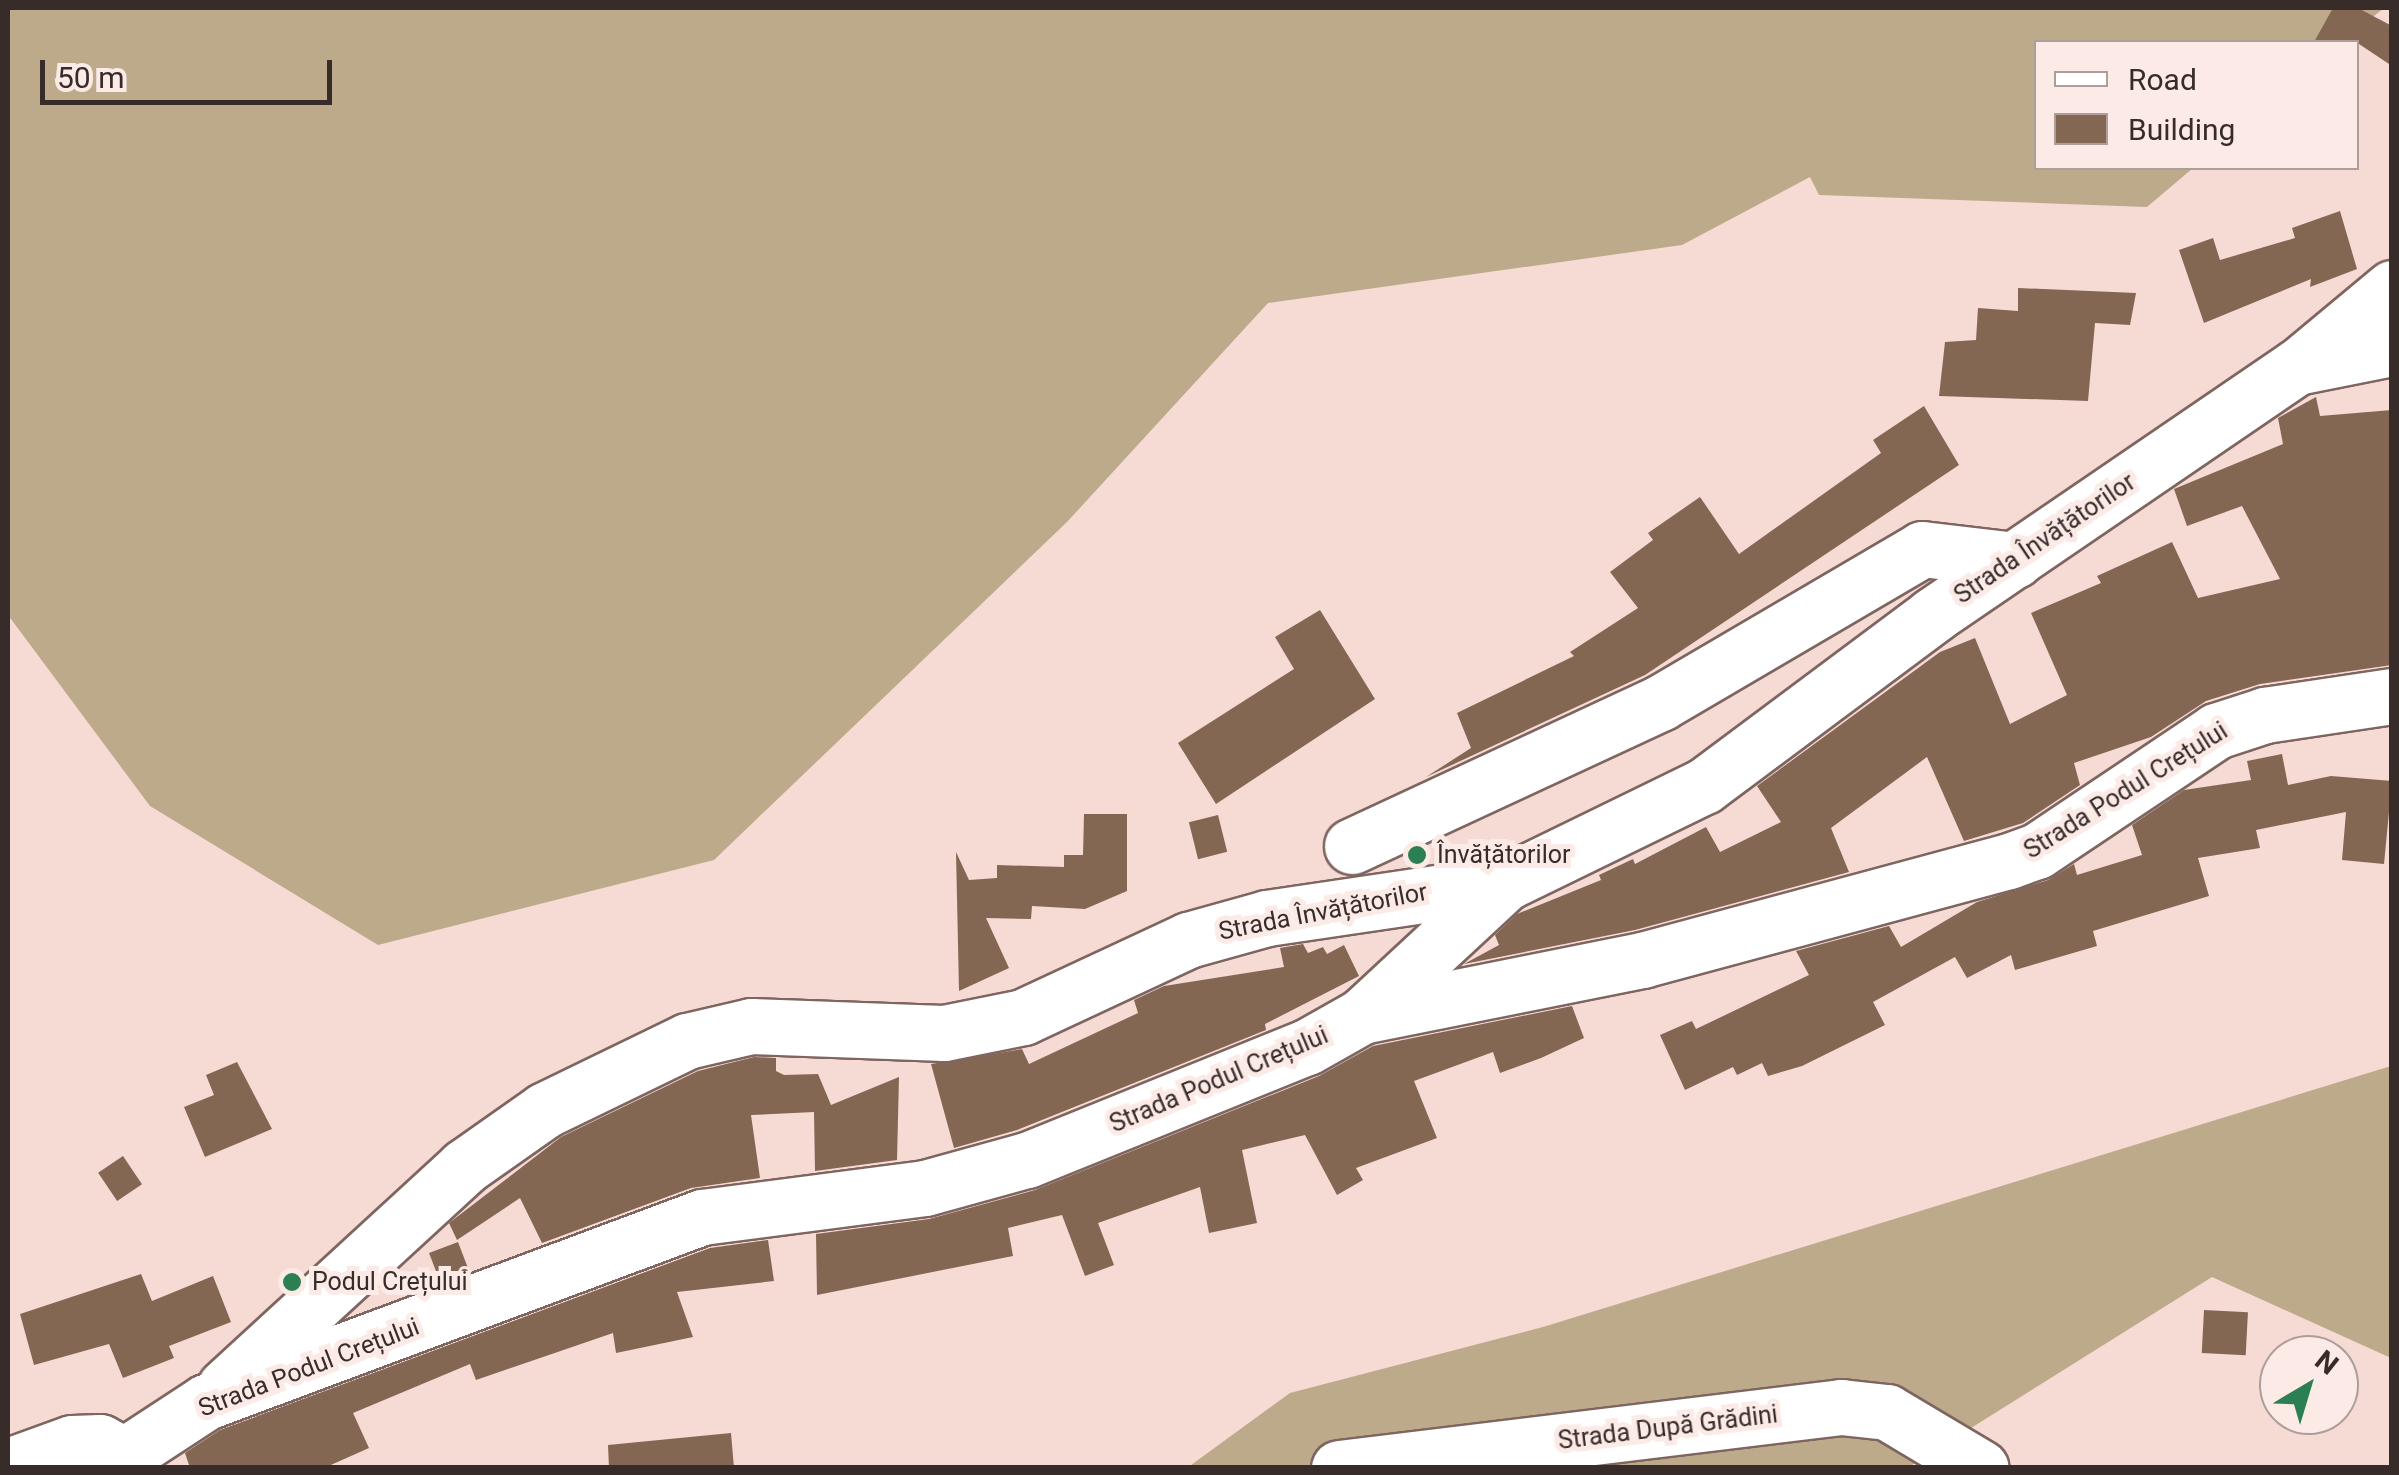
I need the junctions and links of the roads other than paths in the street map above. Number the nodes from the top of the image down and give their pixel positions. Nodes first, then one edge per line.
1 (2392, 288) edge
2 (2392, 348) edge
3 (2296, 367) junction
4 (2015, 560) junction
5 (2392, 696) edge
6 (1352, 846) dead end
7 (1505, 882) junction
8 (1362, 1016) junction
9 (206, 1402) junction
10 (115, 1462) edge
11 (8, 1466) edge
12 (1339, 1468) edge
13 (1982, 1468) edge

1 - 3 street
2 - 3 street, Strada Învățătorilor
3 - 4 street, Strada Învățătorilor
4 - 6 street
4 - 7 street, Strada Învățătorilor
5 - 8 street, Strada Podul Crețului
7 - 8 street, Strada Învățătorilor
7 - 9 street, Strada Învățătorilor
8 - 9 street, Strada Podul Crețului
9 - 10 street, Strada Podul Crețului
10 - 11 street
12 - 13 street, Strada După Grădini

